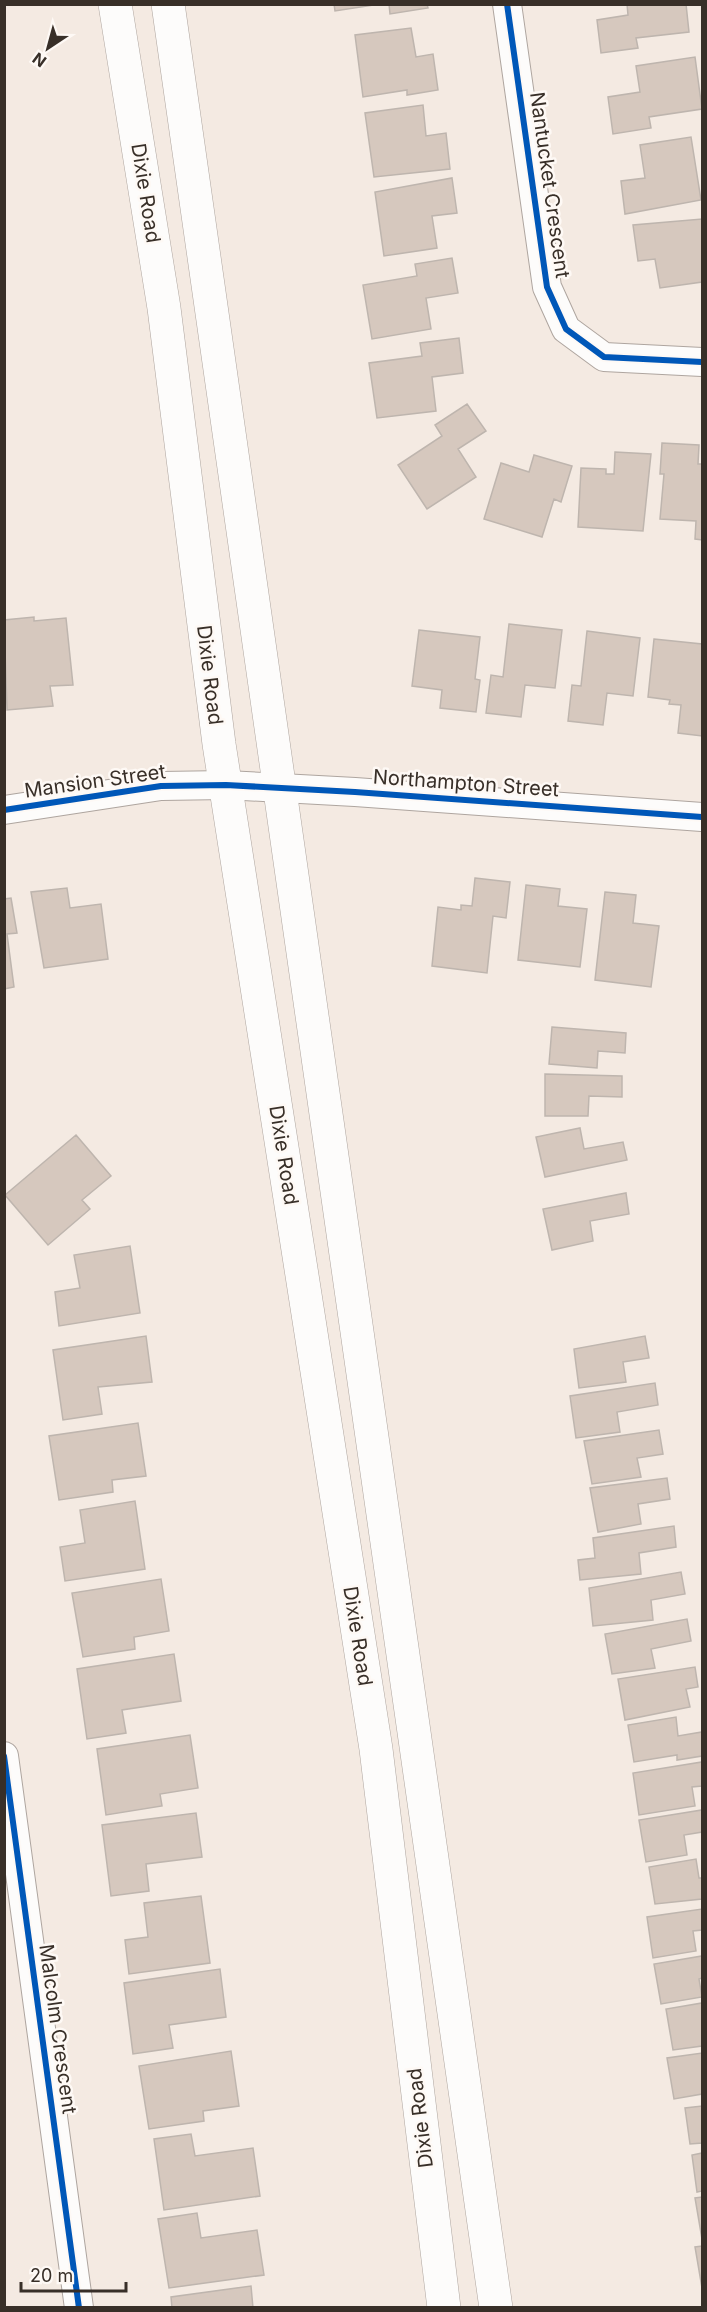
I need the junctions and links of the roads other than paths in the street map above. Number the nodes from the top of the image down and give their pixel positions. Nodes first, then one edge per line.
1 (115, 4) edge
2 (168, 4) edge
3 (507, 4) edge
4 (702, 362) edge
5 (226, 785) junction
6 (281, 787) junction
7 (4, 810) edge
8 (702, 817) edge
9 (4, 1756) edge
10 (79, 2307) edge
11 (444, 2307) edge
12 (496, 2307) edge

1 - 5 main road, Dixie Road
2 - 6 main road, Dixie Road
3 - 4 street, Nantucket Crescent
5 - 6 street, Northampton Street
5 - 7 street, Mansion Street
5 - 11 main road, Dixie Road
6 - 8 street, Northampton Street
6 - 12 main road, Dixie Road
9 - 10 street, Malcolm Crescent

